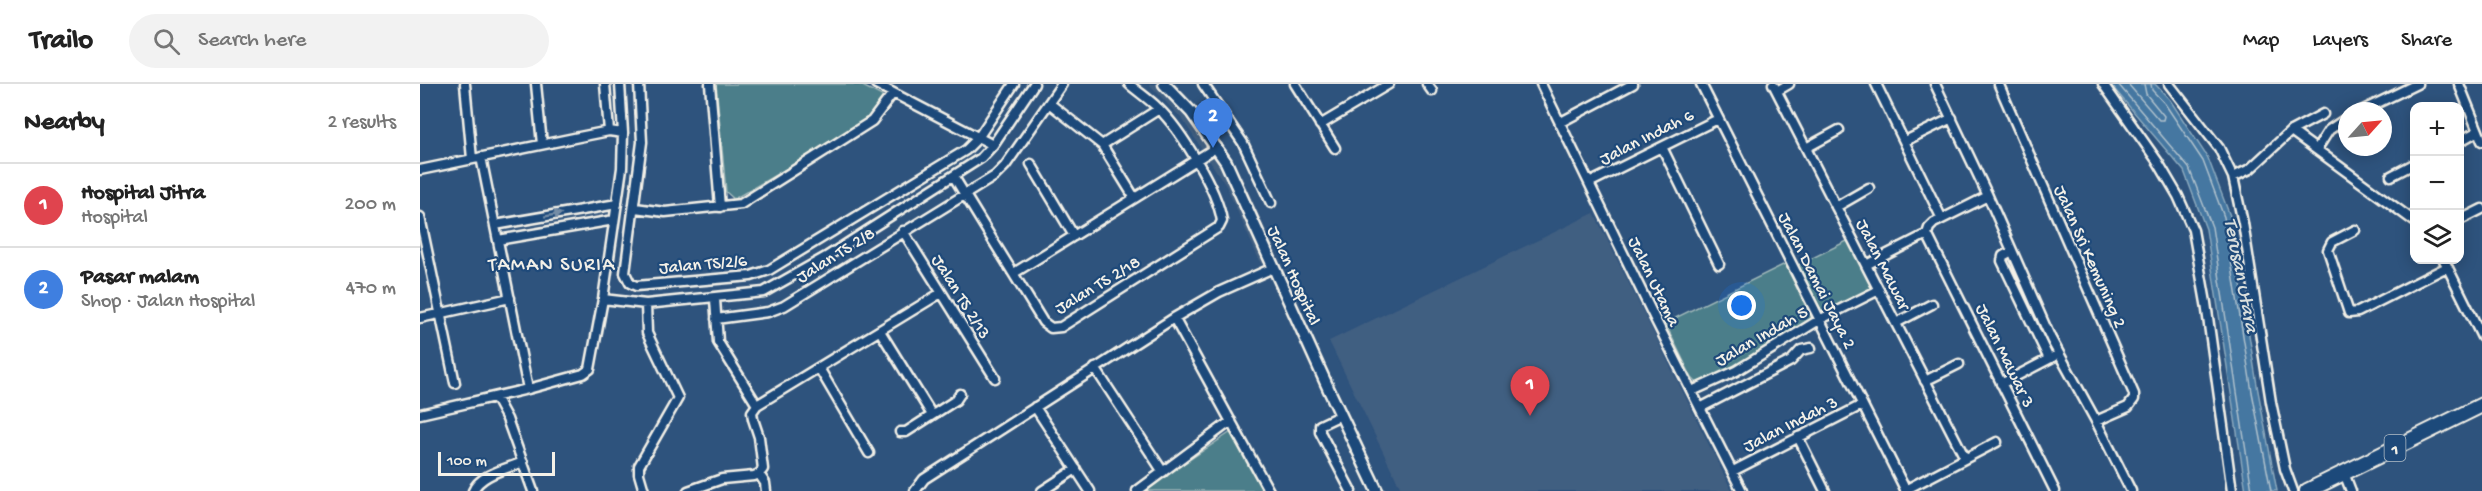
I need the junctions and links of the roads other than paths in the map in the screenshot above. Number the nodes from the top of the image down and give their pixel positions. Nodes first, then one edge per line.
1 (465, 84) edge
2 (536, 84) edge
3 (605, 84) edge
4 (620, 84) edge
5 (639, 84) edge
6 (710, 84) edge
7 (876, 84) edge
8 (1014, 84) edge
9 (1034, 84) edge
10 (1062, 84) edge
11 (1129, 84) edge
12 (1164, 84) edge
13 (1203, 84) edge
14 (1295, 84) edge
15 (1389, 84) edge
16 (1541, 84) edge
17 (1634, 84) edge
18 (1701, 84) edge
19 (1789, 84) edge
20 (1876, 84) edge
21 (1935, 84) edge
22 (1999, 84) edge
23 (2103, 84) edge
24 (2169, 84) edge
25 (2417, 84) edge
26 (2459, 84) edge
27 (1775, 87) edge
28 (893, 93) junction
29 (2380, 102) edge
30 (1049, 103) junction
31 (1159, 109) junction
32 (2323, 114) dead end
33 (1952, 118) junction
34 (1718, 119) junction
35 (1561, 122) junction
36 (2338, 124) edge
37 (1320, 125) junction
38 (1839, 130) dead end
39 (609, 131) junction
40 (2291, 131) junction
41 (2478, 131) junction
42 (623, 133) junction
43 (978, 138) junction
44 (2464, 139) edge
45 (1905, 141) junction
46 (2482, 141) edge
47 (542, 144) junction
48 (993, 145) junction
49 (1102, 145) junction
50 (1217, 147) junction
51 (1662, 147) junction
52 (1335, 148) dead end
53 (1806, 148) junction
54 (2317, 149) junction
55 (481, 157) junction
56 (472, 159) junction
57 (1197, 160) junction
58 (1030, 164) dead end
59 (2410, 166) edge
60 (420, 170) edge
61 (2391, 176) dead end
62 (954, 177) junction
63 (2233, 177) junction
64 (1589, 183) junction
65 (1869, 188) dead end
66 (964, 195) junction
67 (1988, 196) junction
68 (1134, 197) junction
69 (1271, 203) dead end
70 (617, 204) junction
71 (720, 207) junction
72 (1836, 207) junction
73 (635, 208) junction
74 (2482, 209) edge
75 (420, 217) edge
76 (2410, 217) edge
77 (2464, 218) edge
78 (1942, 219) junction
79 (614, 220) junction
80 (495, 225) junction
81 (2355, 230) dead end
82 (903, 231) junction
83 (1927, 234) junction
84 (1074, 236) junction
85 (498, 240) junction
86 (2012, 251) junction
87 (1719, 264) dead end
88 (2444, 264) edge
89 (2446, 264) edge
90 (1866, 265) junction
91 (1273, 268) junction
92 (1014, 273) junction
93 (1879, 290) junction
94 (941, 293) junction
95 (510, 298) junction
96 (603, 299) junction
97 (715, 299) junction
98 (646, 304) junction
99 (1932, 304) dead end
100 (440, 313) junction
101 (420, 318) edge
102 (1174, 318) junction
103 (716, 319) junction
104 (1819, 320) junction
105 (1896, 323) junction
106 (880, 331) junction
107 (2482, 337) edge
108 (1811, 348) dead end
109 (2059, 355) junction
110 (2049, 359) junction
111 (1959, 364) dead end
112 (819, 368) junction
113 (1095, 368) junction
114 (1736, 371) junction
115 (995, 378) dead end
116 (1925, 381) junction
117 (455, 382) dead end
118 (2001, 384) junction
119 (1743, 385) junction
120 (528, 389) junction
121 (1692, 391) junction
122 (960, 394) dead end
123 (495, 397) junction
124 (757, 405) junction
125 (1862, 405) junction
126 (2482, 405) edge
127 (1035, 407) junction
128 (1700, 408) junction
129 (420, 414) edge
130 (932, 415) junction
131 (1341, 415) junction
132 (1231, 421) junction
133 (2096, 421) junction
134 (900, 432) dead end
135 (1798, 437) junction
136 (1997, 442) dead end
137 (869, 453) dead end
138 (1965, 459) junction
139 (523, 462) junction
140 (1076, 469) junction
141 (1733, 471) junction
142 (1163, 472) junction
143 (2344, 473) junction
144 (759, 474) junction
145 (1905, 490) edge
146 (473, 491) edge
147 (532, 491) edge
148 (644, 491) edge
149 (688, 491) edge
150 (766, 491) edge
151 (915, 491) edge
152 (1042, 491) edge
153 (1090, 491) edge
154 (1137, 491) edge
155 (1269, 491) edge
156 (1351, 491) edge
157 (1377, 491) edge
158 (1743, 491) edge
159 (1825, 491) edge
160 (2055, 491) edge
161 (2131, 491) edge
162 (2232, 491) edge
163 (2293, 491) edge
164 (2307, 491) edge
165 (2351, 491) edge

1 - 56 street
2 - 47 street
3 - 39 street
4 - 42 street
5 - 73 street, Jalan TS/2/6
6 - 71 street
7 - 28 street
8 - 43 street
9 - 48 street
10 - 30 street, Jalan TS 2/8
11 - 31 street, Jalan TS 2/18
12 - 50 street, Jalan Hospital
13 - 69 street
14 - 37 street
15 - 37 street
16 - 35 street, Jalan Utama
17 - 35 street
18 - 34 street, Jalan Damai Jaya 2
19 - 27 street
20 - 45 street
21 - 33 street
22 - 133 street, Jalan Sri Kemuning 2
23 - 162 street
24 - 63 street
25 - 29 street
26 - 41 street
27 - 53 street, Jalan Mawar
28 - 43 street
28 - 71 street
30 - 49 street
30 - 66 street, Jalan TS 2/8
31 - 49 street
31 - 57 street, Jalan TS 2/18
32 - 40 street
33 - 45 street
33 - 67 street
34 - 51 street, Jalan Indah 6
34 - 104 street, Jalan Damai Jaya 2
35 - 64 street, Jalan Utama
36 - 54 street
37 - 52 street
38 - 53 street
39 - 42 street
39 - 47 street
40 - 54 street
40 - 63 street
41 - 44 street
41 - 46 street
42 - 70 street
43 - 48 street
43 - 73 street, Jalan TS/2/6
45 - 78 street
47 - 55 street
48 - 62 street
49 - 68 street
50 - 57 street
50 - 91 street, Jalan Hospital
51 - 64 street, Jalan Indah 6
51 - 87 street
53 - 72 street, Jalan Mawar
54 - 76 street
55 - 56 street
55 - 80 street
56 - 60 street
57 - 68 street
57 - 92 street, Jalan TS 2/18
58 - 84 street
59 - 61 street
62 - 66 street, Jalan TS 2/18
62 - 97 street
63 - 163 street
64 - 121 street, Jalan Utama
65 - 72 street
66 - 82 street, Jalan TS 2/8
66 - 92 street, Jalan TS 2/18
67 - 78 street
67 - 86 street
68 - 84 street
70 - 79 street
80 -> 70 street
71 - 73 street
72 - 90 street, Jalan Mawar
74 - 77 street
75 - 100 street
78 - 83 street
79 - 85 street
79 - 96 street
80 - 85 street
81 - 88 street
82 - 94 street, Jalan TS 2/13
82 - 103 street, Jalan TS 2/8
83 - 90 street
83 - 118 street, Jalan Mawar 3
84 - 92 street
85 - 95 street
86 - 109 street
86 - 110 street
89 - 107 street
90 - 93 street, Jalan Mawar
91 - 102 street
91 - 131 street, Jalan Hospital
93 - 104 street, Jalan Indah 5
93 - 105 street, Jalan Mawar
94 - 106 street
94 - 115 street, Jalan TS 2/13
95 - 100 street
95 - 120 street
96 - 98 street
96 - 120 street
97 - 98 street
97 - 103 street
98 - 148 street
99 - 105 street
100 - 101 street
100 - 117 street
102 - 113 street
102 - 132 street
103 - 124 street
104 - 114 street, Jalan Indah 5
104 - 125 street, Jalan Damai Jaya 2
105 - 116 street, Jalan Mawar
106 - 112 street
106 - 130 street
108 - 119 street
109 - 110 street
109 - 133 street
110 - 118 street
111 - 116 street
112 - 124 street
112 - 137 street
113 - 127 street
113 - 142 street
114 - 119 street
114 - 121 street, Jalan Indah 5
116 - 138 street, Jalan Mawar
118 - 160 street, Jalan Mawar 3
119 - 128 street
120 - 123 street
121 - 128 street, Jalan Utama
122 - 130 street
123 - 129 street
123 - 139 street
124 - 144 street
125 - 135 street, Jalan Indah 3
125 - 145 street, Jalan Damai Jaya 2
126 - 143 main road, 1
127 - 140 street
127 - 151 street
128 - 141 street, Jalan Utama
130 - 134 street
131 - 156 street
131 - 157 street, Jalan Hospital
132 - 142 street
132 - 155 street
133 - 161 street
135 - 141 street, Jalan Indah 3
135 - 159 street
136 - 138 street
138 - 145 street
139 - 146 street
139 - 147 street
140 - 152 street
140 - 153 street
141 - 158 street, Jalan Utama
142 - 154 street
143 - 164 main road, 1
143 - 165 street
144 - 149 street
144 - 150 street

